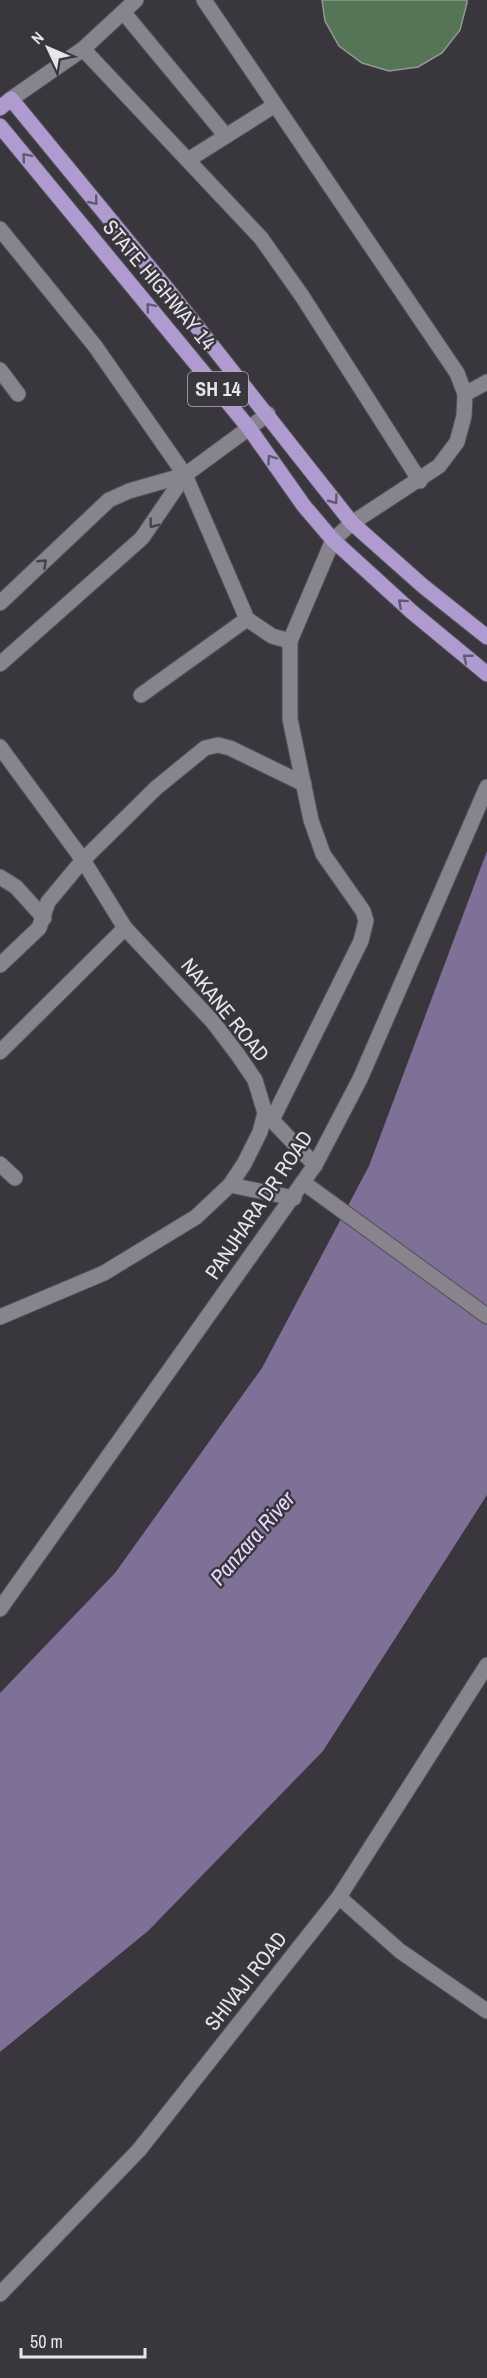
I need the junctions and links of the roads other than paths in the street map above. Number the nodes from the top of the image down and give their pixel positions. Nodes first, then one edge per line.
1 (136, 0) edge
2 (204, 0) edge
3 (124, 13) junction
4 (83, 49) junction
5 (0, 88) edge
6 (10, 104) edge
7 (275, 105) junction
8 (0, 126) edge
9 (226, 136) junction
10 (188, 160) junction
11 (0, 229) edge
12 (0, 370) edge
13 (487, 382) edge
14 (18, 394) dead end
15 (465, 394) junction
16 (268, 414) junction
17 (249, 428) junction
18 (184, 475) junction
19 (420, 481) junction
20 (352, 523) junction
21 (333, 540) junction
22 (0, 603) edge
23 (247, 619) junction
24 (487, 637) edge
25 (290, 641) junction
26 (0, 664) edge
27 (487, 674) edge
28 (141, 695) dead end
29 (0, 747) edge
30 (304, 784) junction
31 (487, 787) edge
32 (83, 860) junction
33 (0, 877) edge
34 (44, 918) junction
35 (125, 928) junction
36 (0, 965) edge
37 (0, 1052) edge
38 (269, 1117) junction
39 (0, 1164) edge
40 (315, 1166) junction
41 (15, 1178) dead end
42 (304, 1183) junction
43 (230, 1185) junction
44 (294, 1198) junction
45 (487, 1316) edge
46 (0, 1317) edge
47 (0, 1609) edge
48 (487, 1665) edge
49 (339, 1897) junction
50 (487, 2011) edge
51 (0, 2294) edge

1 - 3 street
2 - 7 street
3 - 4 street
3 - 9 street
4 - 6 street
4 - 10 street
5 - 6 main road, STATE HIGHWAY 14
6 -> 16 main road, STATE HIGHWAY 14 / SH 14
7 - 9 street
7 - 15 street
17 -> 8 main road, STATE HIGHWAY 14 / SH 14
9 - 10 street
10 - 19 street
11 - 18 street
12 - 14 street
13 - 15 street
15 - 19 street
16 - 17 street
16 -> 20 main road, STATE HIGHWAY 14 / SH 14
17 - 18 street
21 -> 17 main road, STATE HIGHWAY 14 / SH 14
22 -> 18 street
18 - 23 street
18 -> 26 street
19 - 20 street
20 - 21 street
20 - 24 main road, STATE HIGHWAY 14 / SH 14
21 - 25 street
27 -> 21 main road, STATE HIGHWAY 14 / SH 14
23 - 25 street
23 - 28 street
25 - 30 street
29 - 32 street, NAKANE ROAD
30 - 32 street
30 - 38 street
31 - 40 street, PANJHARA DR ROAD
32 - 34 street
32 - 35 street, NAKANE ROAD
33 - 34 street
34 - 36 street
35 - 37 street
35 - 38 street, NAKANE ROAD
38 - 40 street
38 - 43 street
39 - 41 street
40 - 42 street, PANJHARA DR ROAD
42 - 44 street, PANJHARA DR ROAD
42 - 45 street
43 - 44 street
43 - 46 street
44 - 47 street, PANJHARA DR ROAD
48 - 49 street, SHIVAJI ROAD
49 - 50 street
49 - 51 street, SHIVAJI ROAD

